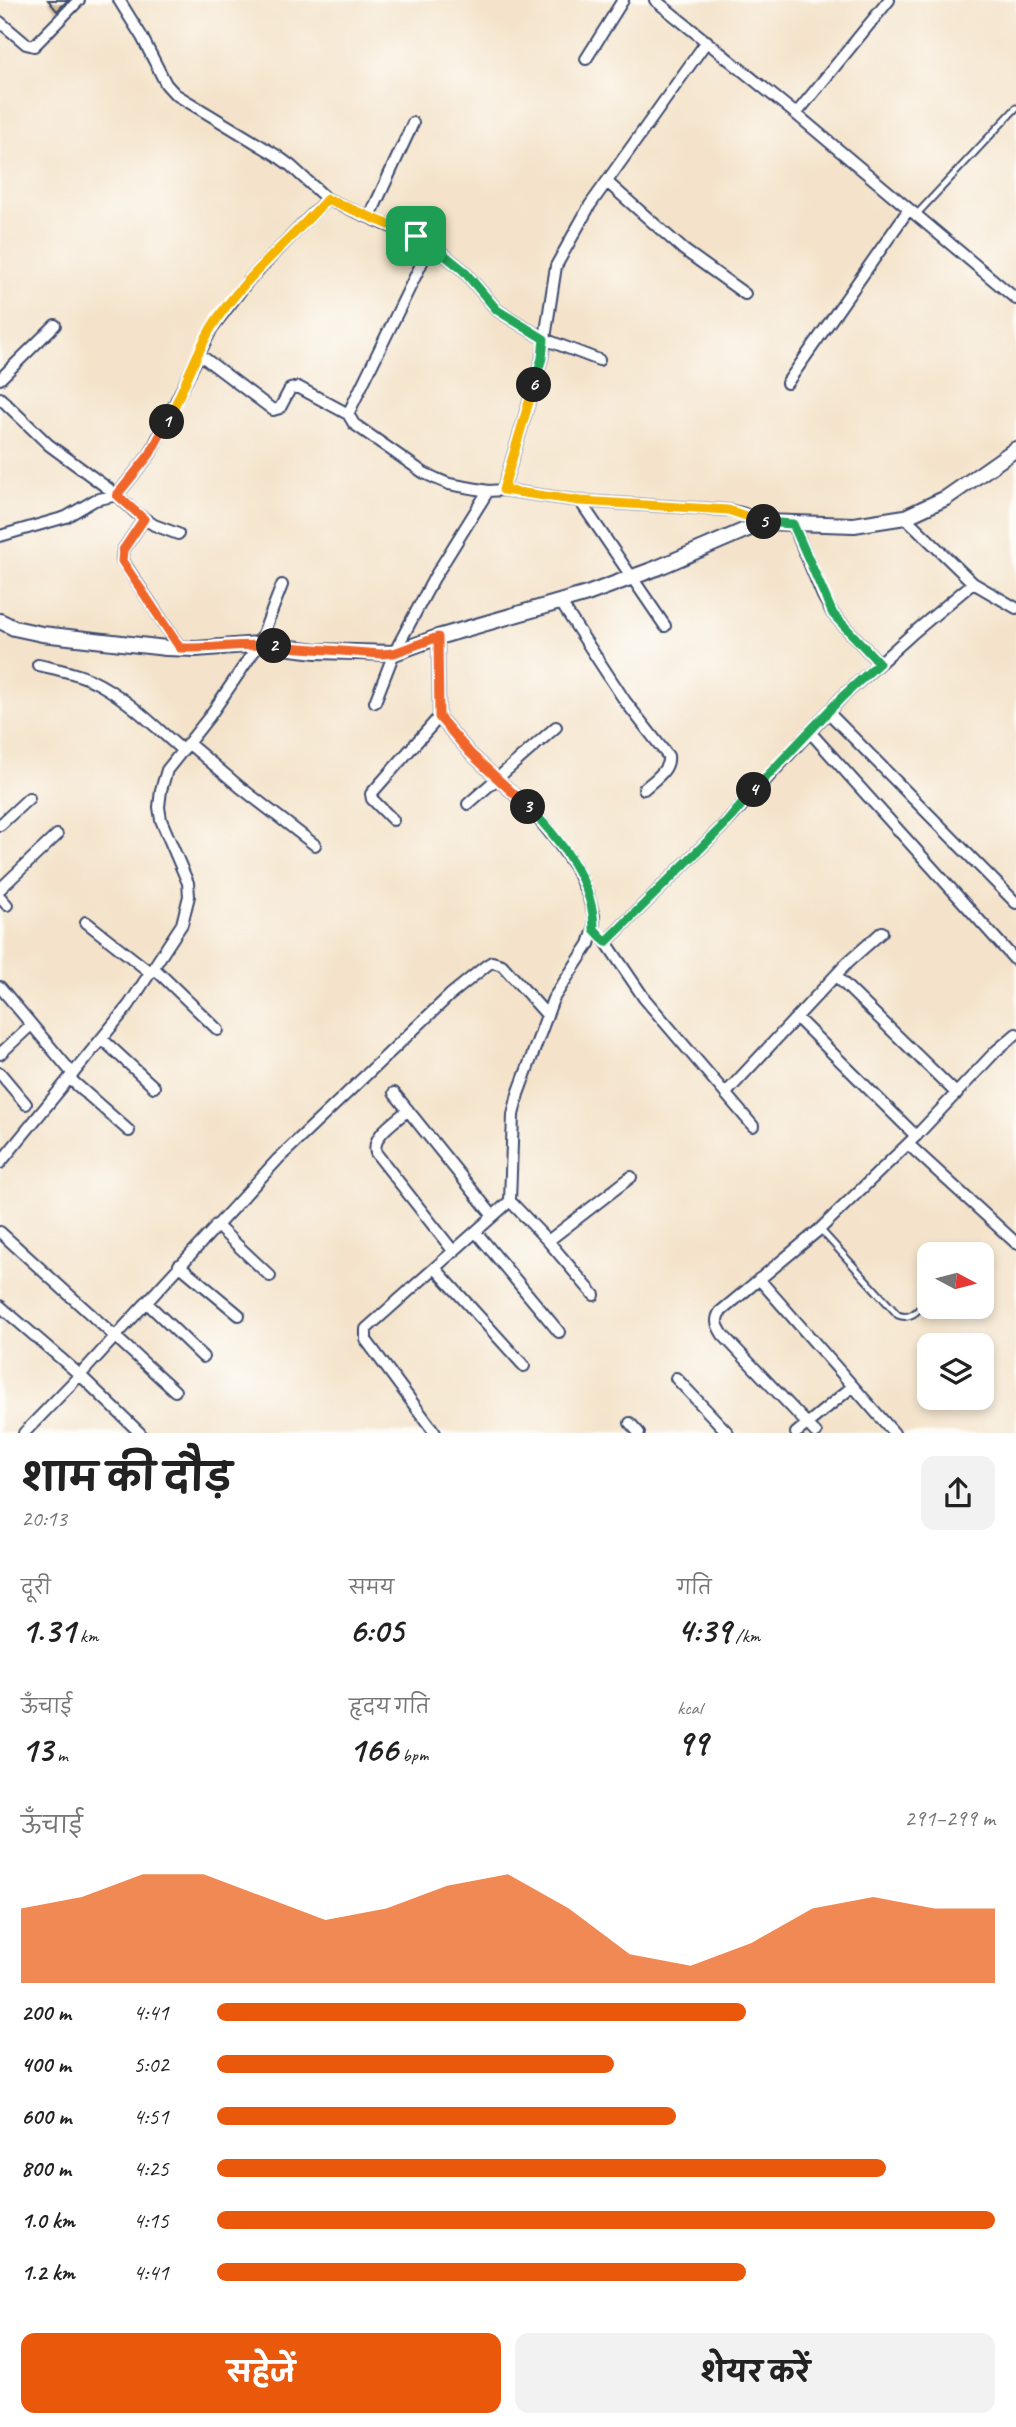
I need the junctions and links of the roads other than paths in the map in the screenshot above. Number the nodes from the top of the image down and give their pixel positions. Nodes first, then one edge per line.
1 (79, 0) edge
2 (119, 0) edge
3 (623, 0) edge
4 (655, 0) edge
5 (889, 0) edge
6 (0, 22) edge
7 (706, 41) junction
8 (586, 60) dead end
9 (1016, 107) edge
10 (796, 114) junction
11 (413, 123) dead end
12 (607, 182) junction
13 (327, 199) junction
14 (913, 212) junction
15 (370, 216) junction
16 (431, 244) junction
17 (746, 293) dead end
18 (1016, 299) edge
19 (55, 325) dead end
20 (544, 339) junction
21 (200, 354) junction
22 (599, 360) dead end
23 (0, 379) edge
24 (787, 383) dead end
25 (0, 398) edge
26 (348, 414) junction
27 (1016, 449) edge
28 (503, 490) junction
29 (488, 491) junction
30 (117, 495) junction
31 (580, 501) junction
32 (905, 517) junction
33 (144, 519) junction
34 (764, 522) junction
35 (793, 524) junction
36 (178, 534) dead end
37 (0, 536) edge
38 (631, 578) junction
39 (973, 583) junction
40 (282, 585) dead end
41 (561, 603) junction
42 (1016, 608) edge
43 (0, 621) edge
44 (665, 626) dead end
45 (438, 637) junction
46 (259, 645) junction
47 (180, 648) junction
48 (394, 653) junction
49 (879, 663) junction
50 (38, 665) dead end
51 (375, 702) dead end
52 (828, 712) junction
53 (439, 717) junction
54 (556, 727) dead end
55 (810, 732) junction
56 (185, 747) junction
57 (499, 778) junction
58 (645, 789) dead end
59 (29, 798) dead end
60 (468, 804) dead end
61 (393, 820) dead end
62 (0, 825) edge
63 (57, 835) dead end
64 (315, 845) dead end
65 (0, 889) edge
66 (1016, 903) edge
67 (86, 922) dead end
68 (594, 929) junction
69 (882, 932) dead end
70 (606, 942) junction
71 (1016, 961) edge
72 (152, 970) junction
73 (836, 976) junction
74 (0, 987) edge
75 (547, 1015) junction
76 (797, 1018) junction
77 (32, 1025) junction
78 (218, 1030) dead end
79 (1016, 1034) edge
80 (102, 1039) junction
81 (0, 1054) edge
82 (0, 1073) edge
83 (71, 1076) junction
84 (154, 1087) dead end
85 (394, 1093) dead end
86 (726, 1093) junction
87 (957, 1094) junction
88 (26, 1104) dead end
89 (408, 1110) junction
90 (753, 1126) dead end
91 (129, 1131) dead end
92 (912, 1140) junction
93 (0, 1163) edge
94 (631, 1177) dead end
95 (510, 1201) junction
96 (493, 1216) junction
97 (216, 1225) junction
98 (820, 1229) junction
99 (0, 1232) edge
100 (476, 1232) junction
101 (548, 1241) junction
102 (1016, 1243) edge
103 (454, 1251) junction
104 (179, 1265) junction
105 (436, 1269) junction
106 (270, 1276) dead end
107 (759, 1279) junction
108 (593, 1296) dead end
109 (146, 1302) junction
110 (0, 1306) edge
111 (917, 1310) edge
112 (239, 1315) dead end
113 (559, 1332) dead end
114 (116, 1336) junction
115 (202, 1357) dead end
116 (524, 1366) dead end
117 (80, 1376) junction
118 (676, 1378) dead end
119 (852, 1387) junction
120 (176, 1391) dead end
121 (630, 1423) dead end
122 (808, 1424) junction
123 (24, 1433) edge
124 (140, 1433) edge
125 (435, 1433) edge
126 (639, 1433) edge
127 (728, 1433) edge
128 (796, 1433) edge
129 (816, 1433) edge
130 (894, 1433) edge

1 - 6 street
2 - 13 street
3 - 8 street
4 - 7 street
5 - 10 street
7 - 10 street
7 - 12 street
9 - 14 lane
10 - 14 street
11 - 15 street
12 - 17 street
12 - 20 street
13 - 15 street
13 - 21 street
14 - 18 street
14 - 24 street
15 - 16 street
16 - 20 street
16 - 26 street
19 - 23 street
20 - 22 street
20 - 28 street
21 - 26 street
21 - 30 street
25 - 30 street
26 - 29 street
27 - 32 street
28 - 29 street
28 - 31 street
29 - 48 street
30 - 33 street
30 - 37 street
31 - 34 street
31 - 38 street
32 - 35 street
32 - 39 street
33 - 36 street
33 - 47 street
34 - 35 street
34 - 38 street
35 - 49 street
38 - 41 street
38 - 44 street
39 - 42 street
39 - 49 street
40 - 46 street
41 - 45 street
41 - 58 street
43 - 47 street
45 - 48 street
45 - 53 street
46 - 47 street
46 - 48 street
46 - 56 street
48 - 51 street
49 - 52 street
50 - 56 street
52 - 55 street
52 - 66 street
53 - 57 street
53 - 61 street
54 - 57 street
55 - 70 street
55 - 71 street
56 - 64 street
56 - 72 street
57 - 60 street
57 - 68 street
59 - 62 street
63 - 65 street
67 - 72 street
68 - 70 street
68 - 75 street
69 - 73 street
70 - 86 street
72 - 78 street
72 - 80 street
73 - 76 street
73 - 87 street
74 - 77 street
75 - 95 street
75 - 97 street
76 - 86 street
76 - 92 street
77 - 81 street
77 - 83 street
79 - 87 street
80 - 83 street
80 - 84 street
82 - 88 street
83 - 91 street
83 - 93 street
85 - 89 street
86 - 90 street
87 - 92 street
89 - 96 street
89 - 103 street
92 - 98 street
92 - 102 street
94 - 101 street
95 - 96 street
95 - 101 street
96 - 100 street
97 - 104 street
97 - 106 street
98 - 107 street
98 - 111 lane
99 - 114 street
100 - 103 street
100 - 113 street
101 - 108 street
103 - 105 street
104 - 109 street
104 - 112 street
105 - 116 street
105 - 125 street
107 - 119 street
107 - 122 street
109 - 114 street
109 - 115 street
110 - 117 street
114 - 117 street
114 - 120 street
117 - 123 street
117 - 124 street
118 - 127 street
119 - 122 street
119 - 130 street
121 - 126 street
122 - 128 street
122 - 129 street

